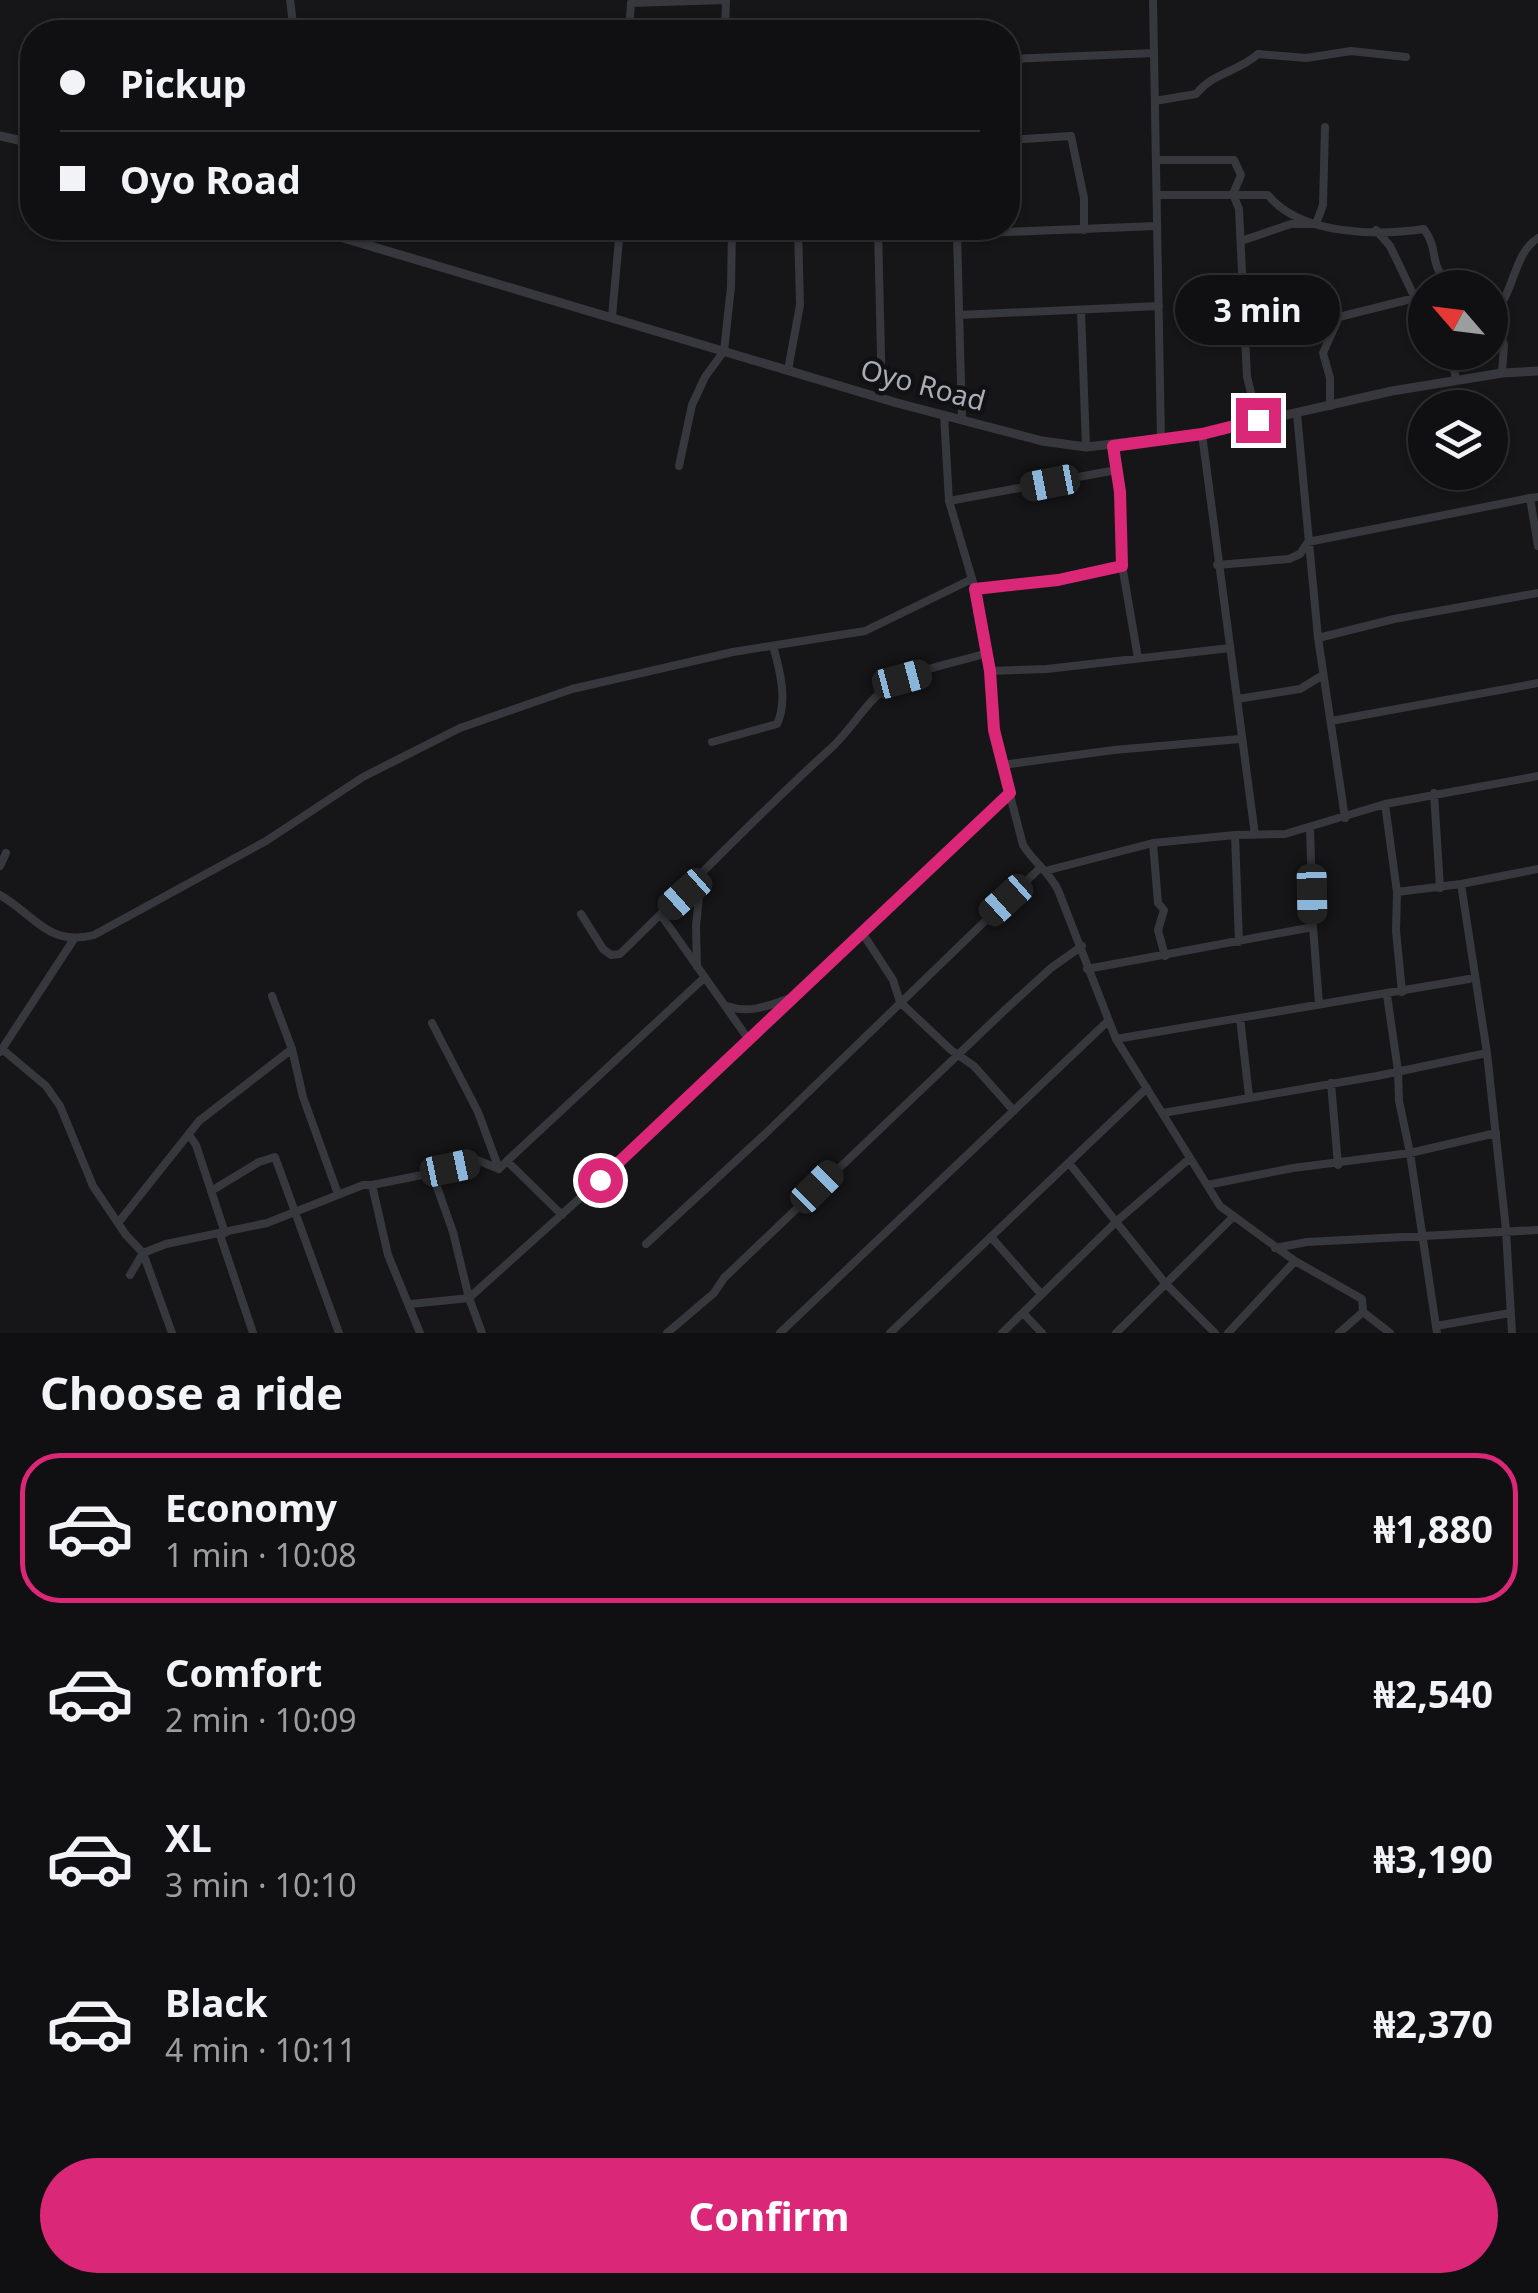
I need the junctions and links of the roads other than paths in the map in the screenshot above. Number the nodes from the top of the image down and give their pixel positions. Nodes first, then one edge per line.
1 (1153, 0) edge
2 (630, 20) edge
3 (725, 20) edge
4 (1154, 53) junction
5 (1406, 57) dead end
6 (1020, 59) edge
7 (1156, 101) junction
8 (1325, 127) dead end
9 (1020, 139) edge
10 (1157, 160) junction
11 (1232, 194) junction
12 (1157, 195) junction
13 (1316, 224) junction
14 (1157, 226) junction
15 (1084, 230) junction
16 (1376, 230) junction
17 (1020, 232) edge
18 (1538, 238) edge
19 (351, 240) edge
20 (619, 240) edge
21 (731, 240) edge
22 (798, 240) edge
23 (878, 240) edge
24 (957, 240) edge
25 (1241, 241) junction
26 (1436, 270) edge
27 (1408, 283) edge
28 (1508, 291) edge
29 (1408, 300) edge
30 (1159, 306) junction
31 (1080, 310) junction
32 (959, 315) junction
33 (612, 317) junction
34 (724, 351) junction
35 (788, 370) junction
36 (1454, 370) edge
37 (1502, 370) edge
38 (1538, 371) edge
39 (1502, 373) junction
40 (1456, 380) junction
41 (882, 398) junction
42 (1330, 406) junction
43 (1297, 414) junction
44 (944, 415) junction
45 (962, 420) junction
46 (1258, 420) junction
47 (1202, 434) junction
48 (1160, 441) junction
49 (1113, 446) junction
50 (1086, 447) junction
51 (680, 466) dead end
52 (1116, 470) junction
53 (1534, 498) edge
54 (949, 501) junction
55 (1308, 542) junction
56 (1538, 546) edge
57 (1217, 564) junction
58 (1122, 566) junction
59 (972, 579) junction
60 (975, 589) junction
61 (1538, 593) edge
62 (1318, 638) junction
63 (774, 646) junction
64 (1230, 648) junction
65 (987, 653) junction
66 (1138, 658) junction
67 (990, 671) junction
68 (1324, 675) junction
69 (1538, 683) edge
70 (1237, 699) junction
71 (1331, 721) junction
72 (1240, 739) junction
73 (712, 742) dead end
74 (1002, 765) junction
75 (1538, 776) edge
76 (1434, 792) junction
77 (1010, 793) junction
78 (1384, 804) junction
79 (1345, 818) junction
80 (1310, 827) junction
81 (1235, 835) junction
82 (1255, 835) junction
83 (1152, 843) junction
84 (6, 853) dead end
85 (0, 866) edge
86 (1045, 868) junction
87 (1538, 869) edge
88 (701, 874) junction
89 (1462, 884) junction
90 (1440, 888) junction
91 (1397, 892) junction
92 (0, 895) edge
93 (582, 914) dead end
94 (661, 915) junction
95 (1312, 927) junction
96 (863, 934) junction
97 (74, 939) junction
98 (1239, 942) junction
99 (1082, 946) junction
100 (1165, 956) junction
101 (697, 966) junction
102 (1088, 969) junction
103 (704, 978) junction
104 (1473, 982) junction
105 (1402, 992) junction
106 (1387, 994) junction
107 (272, 996) dead end
108 (794, 997) junction
109 (900, 1002) junction
110 (1319, 1004) junction
111 (725, 1005) junction
112 (1240, 1018) junction
113 (1108, 1021) junction
114 (432, 1024) dead end
115 (0, 1031) edge
116 (10, 1037) junction
117 (1116, 1039) junction
118 (749, 1040) junction
119 (292, 1049) junction
120 (1, 1051) edge
121 (1487, 1054) junction
122 (960, 1055) junction
123 (1398, 1071) junction
124 (1331, 1084) junction
125 (1147, 1088) junction
126 (1249, 1096) junction
127 (1014, 1111) junction
128 (1163, 1113) junction
129 (1496, 1133) junction
130 (189, 1135) junction
131 (1410, 1153) junction
132 (1189, 1159) junction
133 (507, 1161) junction
134 (1069, 1163) junction
135 (1338, 1164) junction
136 (499, 1169) junction
137 (432, 1173) junction
138 (1207, 1184) junction
139 (372, 1186) junction
140 (211, 1191) junction
141 (338, 1194) junction
142 (296, 1211) junction
143 (562, 1215) junction
144 (1233, 1217) junction
145 (1118, 1220) junction
146 (118, 1223) junction
147 (1506, 1230) junction
148 (1538, 1230) edge
149 (223, 1234) junction
150 (1424, 1236) junction
151 (992, 1238) junction
152 (646, 1244) dead end
153 (1276, 1248) junction
154 (143, 1252) junction
155 (1295, 1261) junction
156 (130, 1275) dead end
157 (1165, 1283) junction
158 (1041, 1294) junction
159 (468, 1298) junction
160 (411, 1304) junction
161 (1363, 1312) junction
162 (1023, 1313) junction
163 (1510, 1313) junction
164 (1437, 1330) edge
165 (172, 1333) edge
166 (253, 1333) edge
167 (339, 1333) edge
168 (420, 1333) edge
169 (482, 1333) edge
170 (667, 1333) edge
171 (780, 1333) edge
172 (890, 1333) edge
173 (1002, 1333) edge
174 (1042, 1333) edge
175 (1116, 1333) edge
176 (1215, 1333) edge
177 (1228, 1333) edge
178 (1340, 1333) edge
179 (1390, 1333) edge
180 (1512, 1333) edge

1 - 4 street
2 - 3 street
4 - 6 street
4 - 7 street
5 - 7 street
7 - 10 street
8 - 13 street
9 - 15 street
10 - 11 street
10 - 12 street
11 - 12 street
11 - 13 street
11 - 25 street
12 - 14 street
13 - 16 street
13 - 25 street
14 - 15 street
14 - 30 street
15 - 17 street
16 - 26 street
16 - 27 street
18 - 28 street
19 - 33 street, Oyo Road
20 - 33 street
21 - 34 street
22 - 35 street
23 - 41 street
24 - 32 street
25 - 46 street
29 - 42 street
30 - 31 street
30 - 48 street
31 - 32 street
31 - 50 street
32 - 45 street
33 - 34 street, Oyo Road
34 - 35 street, Oyo Road
34 - 51 street
35 - 41 street, Oyo Road
36 - 40 street
37 - 39 street
38 - 39 street, Oyo Road
39 - 40 street, Oyo Road
40 - 42 street, Oyo Road
41 - 44 street, Oyo Road
42 - 43 street, Oyo Road
43 - 46 street, Oyo Road
43 - 55 street
44 - 45 street, Oyo Road
44 - 54 street
45 - 50 street, Oyo Road
46 - 47 street, Oyo Road
47 - 48 street, Oyo Road
47 - 57 street
48 - 49 street, Oyo Road
49 - 50 street, Oyo Road
49 - 52 street
52 - 54 street
52 - 58 street
53 - 55 street
53 - 56 street
54 - 59 street
55 - 57 street
55 - 62 street
57 - 64 street
58 - 60 street
58 - 66 street
59 - 60 street
59 - 63 street
60 - 65 street
61 - 62 street
62 - 68 street
63 - 73 street
63 - 97 street
64 - 66 street
64 - 70 street
65 - 67 street
65 - 88 street
66 - 67 street
67 - 74 street
68 - 70 street
68 - 71 street
69 - 71 street
70 - 72 street
71 - 79 street
72 - 74 street
72 - 82 street
74 - 77 street
75 - 76 street
76 - 78 street
76 - 90 street
77 - 86 street
77 - 96 street
78 - 79 street
78 - 91 street
79 - 80 street
80 - 82 street
80 - 95 street
81 - 82 street
81 - 83 street
81 - 98 street
83 - 86 street
83 - 100 street
84 - 85 street
86 - 99 street
86 - 109 street
87 - 89 street
88 - 94 street
88 - 101 street
89 - 90 street
89 - 104 street
90 - 91 street
91 - 105 street
92 - 97 street
93 - 94 street
94 - 101 street
95 - 98 street
95 - 110 street
96 - 108 street
96 - 109 street
97 - 116 street
98 - 100 street
99 - 102 street
99 - 122 street
100 - 102 street
101 - 103 street
102 - 113 street
103 - 111 street
103 - 133 street
104 - 105 street
104 - 121 street
105 - 106 street
106 - 110 street
106 - 123 street
107 - 119 street
108 - 111 street
108 - 118 street
109 - 122 street
109 - 152 street
110 - 112 street
111 - 118 street
112 - 117 street
112 - 126 street
113 - 117 street
113 - 127 street
114 - 136 street
115 - 116 street
116 - 120 street
117 - 125 street
118 - 143 street
119 - 130 street
119 - 141 street
120 - 146 street
121 - 123 street
121 - 129 street
122 - 127 street
122 - 170 street
123 - 124 street
123 - 131 street
124 - 126 street
124 - 135 street
125 - 128 street
125 - 134 street
126 - 128 street
127 - 171 street
128 - 132 street
129 - 131 street
129 - 147 street
130 - 140 street
130 - 146 street
131 - 135 street
131 - 150 street
132 - 138 street
132 - 145 street
133 - 136 street
133 - 143 street
134 - 145 street
134 - 151 street
135 - 138 street
136 - 137 street
137 - 139 street
137 - 159 street
138 - 144 street
139 - 141 street
139 - 160 street
140 - 142 street
140 - 149 street
141 - 142 street
142 - 149 street
142 - 167 street
143 - 159 street
144 - 153 street
144 - 157 street
145 - 157 street
145 - 158 street
146 - 154 street
147 - 148 street
147 - 150 street
147 - 163 street
149 - 154 street
149 - 166 street
150 - 153 street
150 - 164 street
151 - 158 street
151 - 172 street
153 - 155 street
154 - 156 street
154 - 165 street
155 - 161 street
155 - 177 street
157 - 175 street
157 - 176 street
158 - 162 street
159 - 160 street
159 - 169 street
160 - 168 street
161 - 178 street
161 - 179 street
162 - 173 street
162 - 174 street
163 - 164 street
163 - 180 street

